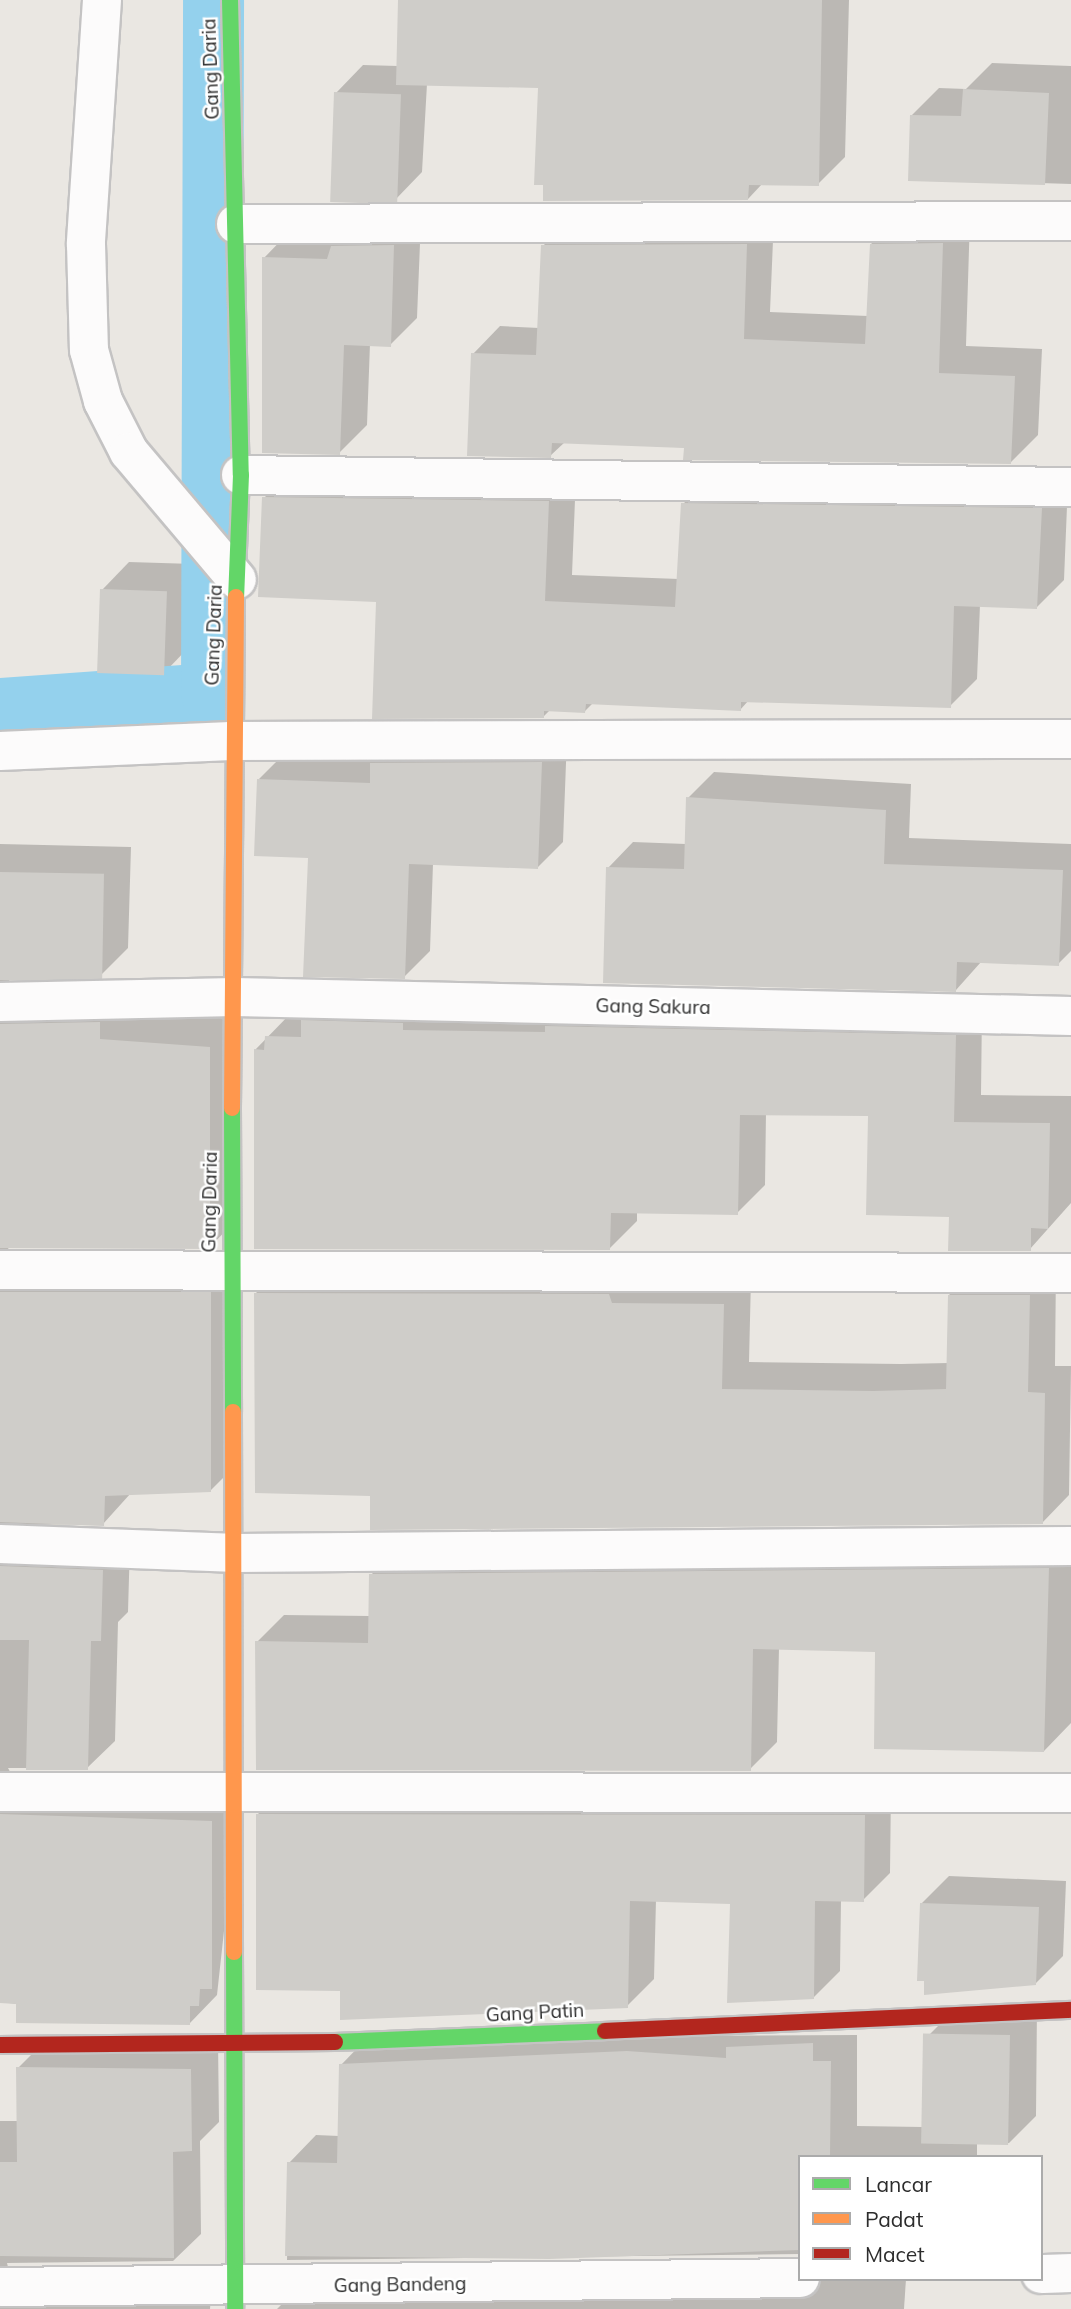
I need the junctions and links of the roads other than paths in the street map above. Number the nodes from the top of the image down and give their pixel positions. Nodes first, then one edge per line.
1 (102, 0) edge
2 (230, 0) edge
3 (1071, 221) edge
4 (236, 224) junction
5 (241, 475) junction
6 (1071, 487) edge
7 (228, 569) junction
8 (1071, 739) edge
9 (231, 741) junction
10 (0, 751) edge
11 (235, 997) junction
12 (0, 1002) edge
13 (1071, 1016) edge
14 (0, 1270) edge
15 (230, 1271) junction
16 (1071, 1273) edge
17 (0, 1544) edge
18 (1071, 1546) edge
19 (237, 1553) junction
20 (0, 1791) edge
21 (1071, 1793) edge
22 (234, 1797) junction
23 (1071, 2010) edge
24 (0, 2045) edge
25 (232, 2047) junction
26 (1071, 2273) edge
27 (1043, 2274) edge
28 (798, 2278) edge
29 (0, 2287) edge
30 (234, 2298) edge

1 - 7 street
2 - 4 street, Gang Daria
3 - 4 street
4 - 5 street, Gang Daria
5 - 6 street
5 - 7 street, Gang Daria
7 - 9 street, Gang Daria
8 - 9 street
9 - 10 street
9 - 11 street, Gang Daria
11 - 12 street, Gang Sakura
11 - 13 street, Gang Sakura
11 - 15 street, Gang Daria
14 - 15 street
15 - 16 street
15 - 19 street, Gang Daria
17 - 19 street
18 - 19 street
19 - 22 street, Gang Daria
20 - 22 street
21 - 22 street
22 - 25 street, Gang Daria
23 - 25 street, Gang Patin
24 - 25 street, Gang Patin
25 - 30 street, Gang Daria
26 - 27 street
28 - 30 street, Gang Bandeng
29 - 30 street, Gang Bandeng

